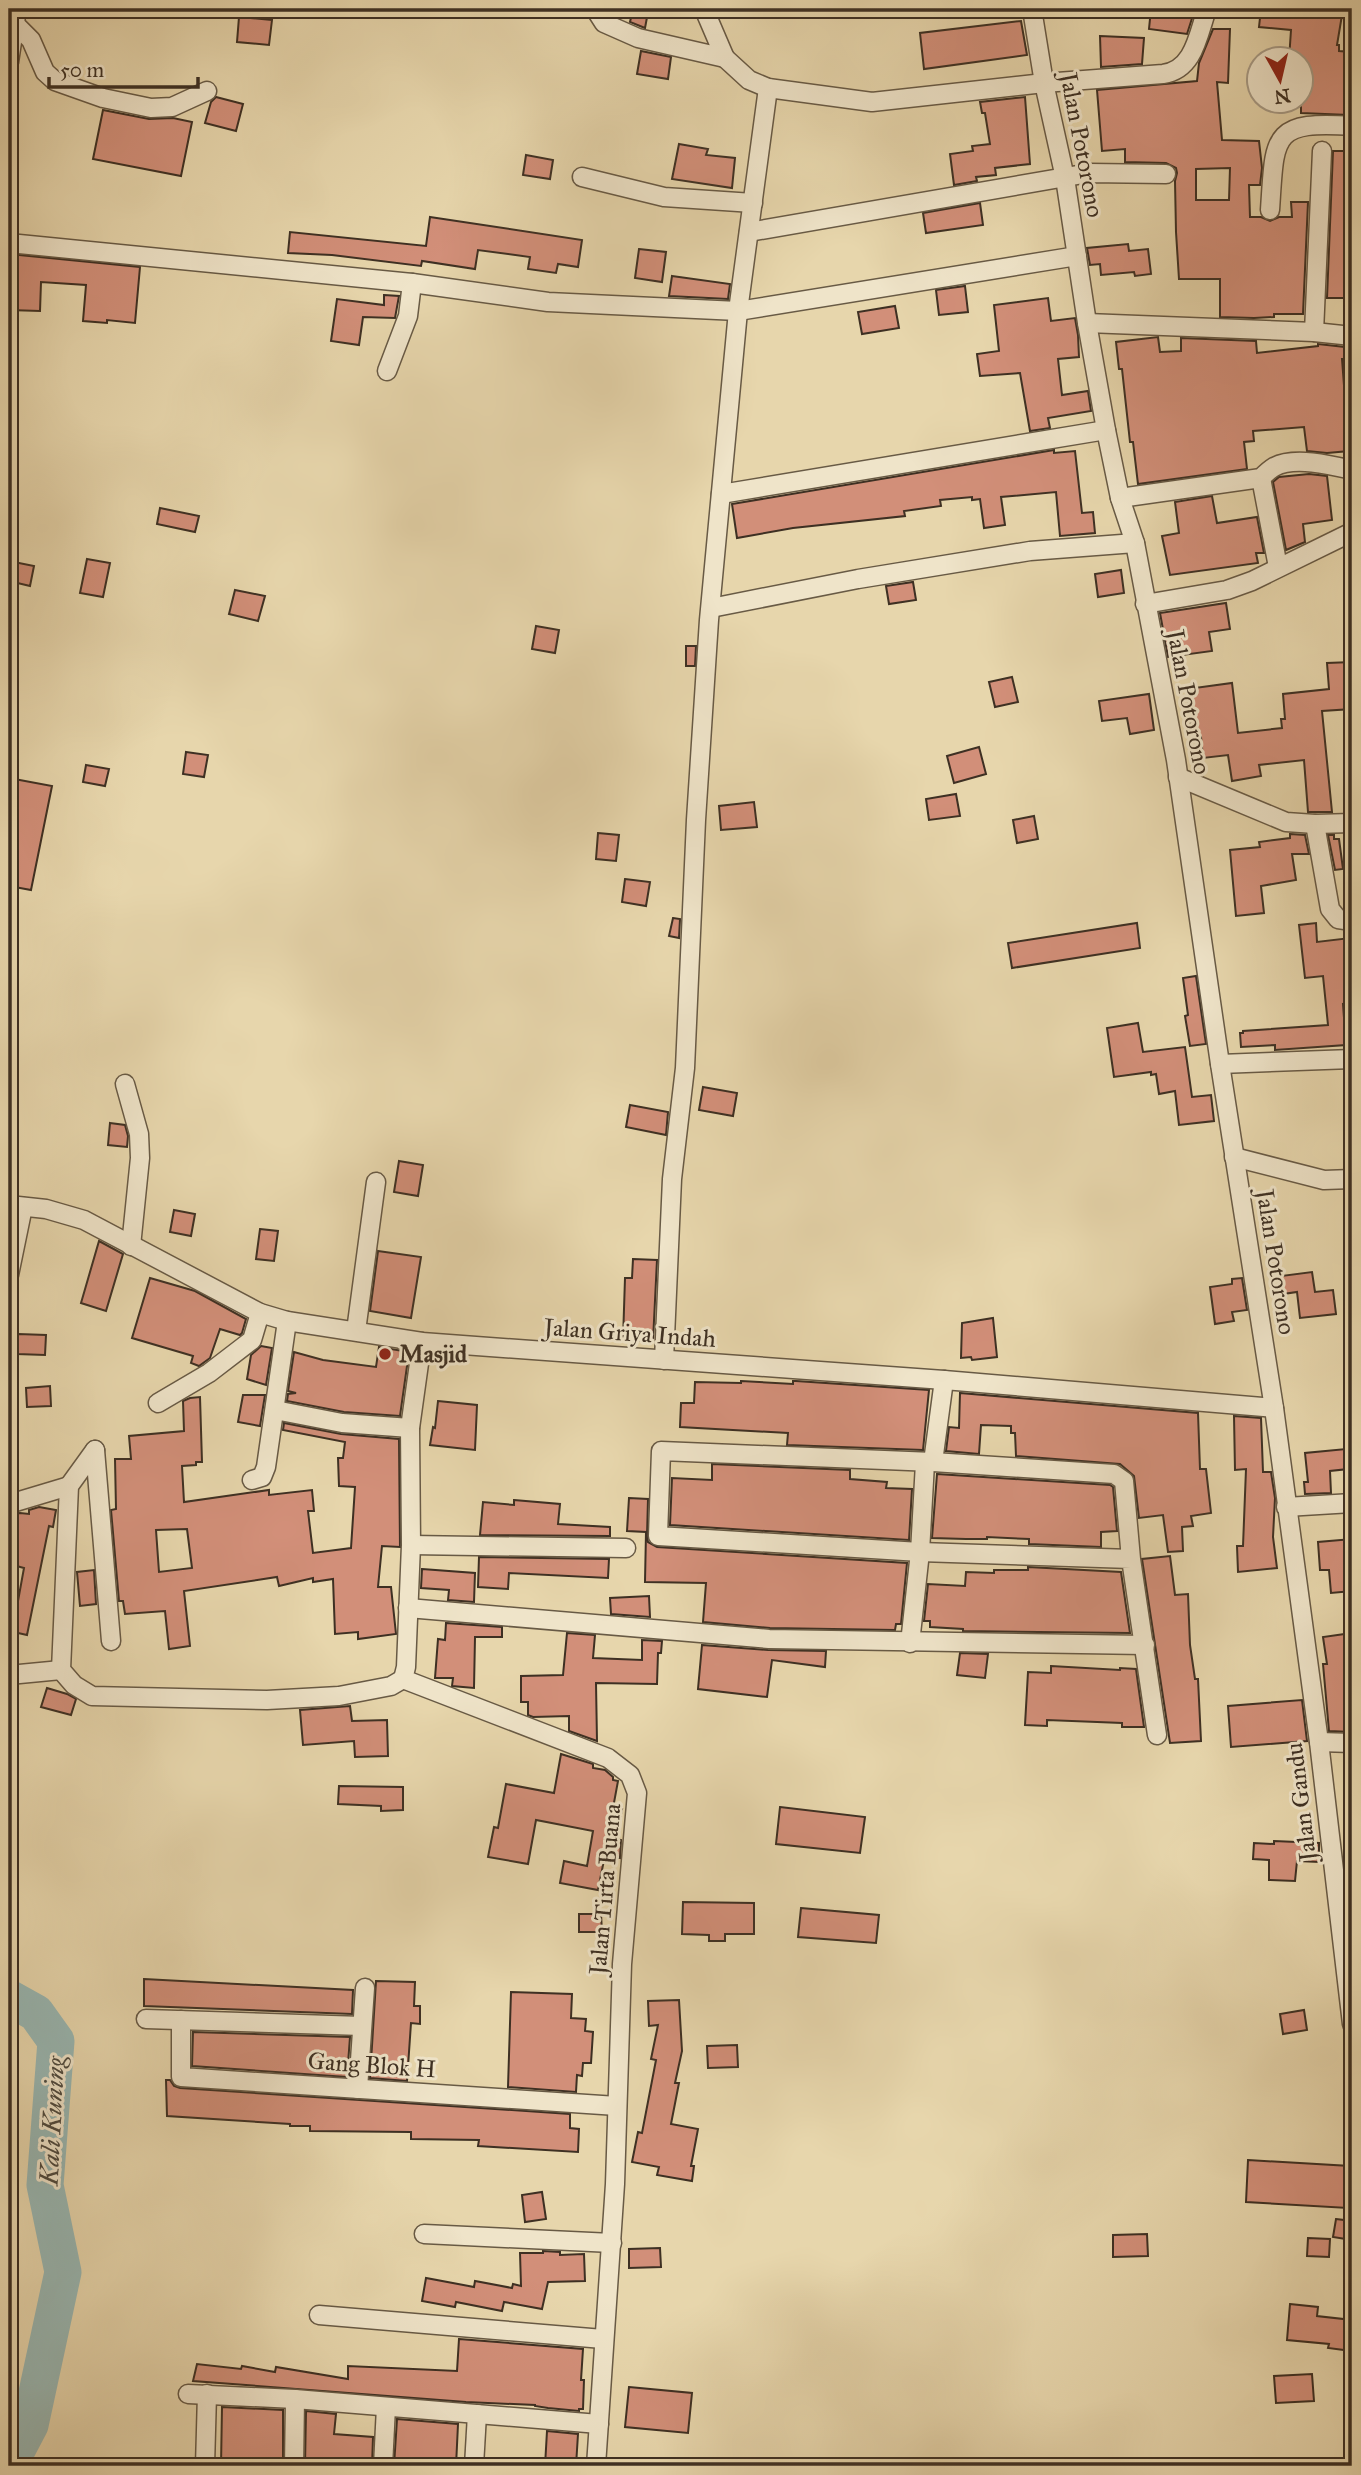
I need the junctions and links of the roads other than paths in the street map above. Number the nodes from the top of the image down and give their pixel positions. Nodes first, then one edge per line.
1 (594, 9) edge
2 (704, 9) edge
3 (1032, 9) edge
4 (1207, 9) edge
5 (15, 16) edge
6 (725, 58) junction
7 (9, 62) edge
8 (1044, 83) junction
9 (768, 88) junction
10 (207, 91) dead end
11 (1352, 126) edge
12 (1322, 151) dead end
13 (1166, 174) dead end
14 (582, 177) dead end
15 (1065, 178) junction
16 (753, 203) junction
17 (1270, 210) dead end
18 (750, 232) junction
19 (9, 243) edge
20 (1077, 256) junction
21 (412, 283) junction
22 (738, 311) junction
23 (1087, 323) junction
24 (1314, 332) junction
25 (1352, 336) edge
26 (387, 371) dead end
27 (1106, 430) junction
28 (1352, 470) edge
29 (1261, 478) junction
30 (721, 494) junction
31 (1120, 498) junction
32 (1352, 533) edge
33 (1135, 543) junction
34 (1279, 567) junction
35 (1145, 604) junction
36 (711, 608) junction
37 (1178, 777) junction
38 (1352, 823) edge
39 (1315, 824) junction
40 (1352, 921) edge
41 (1352, 1059) edge
42 (1220, 1064) junction
43 (125, 1084) dead end
44 (1234, 1157) junction
45 (1352, 1179) edge
46 (376, 1182) dead end
47 (16, 1206) edge
48 (131, 1246) junction
49 (9, 1275) edge
50 (260, 1313) junction
51 (288, 1321) junction
52 (356, 1331) junction
53 (422, 1342) junction
54 (664, 1360) junction
55 (944, 1380) junction
56 (158, 1403) dead end
57 (1274, 1408) junction
58 (275, 1410) junction
59 (410, 1428) junction
60 (929, 1463) junction
61 (251, 1480) dead end
62 (69, 1486) junction
63 (1352, 1503) edge
64 (9, 1504) edge
65 (1286, 1507) junction
66 (411, 1545) junction
67 (626, 1548) dead end
68 (920, 1552) junction
69 (1131, 1559) junction
70 (408, 1608) junction
71 (111, 1641) dead end
72 (911, 1643) junction
73 (1145, 1645) junction
74 (61, 1670) junction
75 (9, 1675) edge
76 (403, 1679) junction
77 (1157, 1735) dead end
78 (1319, 1742) junction
79 (1352, 1743) edge
80 (365, 1988) dead end
81 (146, 2019) dead end
82 (181, 2020) junction
83 (1352, 2024) edge
84 (362, 2026) junction
85 (358, 2089) junction
86 (617, 2106) junction
87 (424, 2235) dead end
88 (612, 2243) junction
89 (318, 2315) dead end
90 (603, 2339) junction
91 (188, 2394) dead end
92 (207, 2394) junction
93 (295, 2399) junction
94 (386, 2407) junction
95 (477, 2414) junction
96 (599, 2424) junction
97 (205, 2466) edge
98 (294, 2466) edge
99 (383, 2466) edge
100 (474, 2466) edge
101 (596, 2466) edge

1 - 6 street
2 - 6 street
3 - 8 street, Jalan Potorono
4 - 8 street
5 - 7 street
5 - 10 street
6 - 9 street
8 - 9 street
8 - 15 street, Jalan Potorono
9 - 16 street
11 - 17 street
12 - 24 street
13 - 15 street
14 - 16 street
15 - 18 street
15 - 20 street, Jalan Potorono
16 - 18 street
18 - 22 street
19 - 21 street
20 - 22 street
20 - 23 street, Jalan Potorono
21 - 22 street
21 - 26 street
22 - 30 street
23 - 24 street
23 - 27 street, Jalan Potorono
24 - 25 street
27 - 30 street
27 - 31 street, Jalan Potorono
28 - 29 street
29 - 31 street
29 - 34 street
30 - 36 street
31 - 33 street, Jalan Potorono
32 - 34 street
33 - 35 street, Jalan Potorono
33 - 36 street
34 - 35 street
35 - 37 street, Jalan Potorono
36 - 54 street
37 - 39 street
37 - 42 street, Jalan Potorono
38 - 39 street
39 - 40 street
41 - 42 street
42 - 44 street, Jalan Potorono
43 - 48 street
44 - 45 street
44 - 57 street, Jalan Potorono
46 - 52 street
47 - 48 street, Jalan Griya Indah
47 - 49 street
48 - 50 street, Jalan Griya Indah
50 - 51 street, Jalan Griya Indah
50 - 56 street
51 - 52 street, Jalan Griya Indah
51 - 58 street
52 - 53 street, Jalan Griya Indah
53 - 54 street, Jalan Griya Indah
53 - 59 street
54 - 55 street, Jalan Griya Indah
55 - 57 street, Jalan Griya Indah
55 - 60 street
57 - 65 street, Jalan Gandu
58 - 59 street
58 - 61 street
59 - 66 street
60 - 68 street
60 - 68 street
60 - 69 street
62 - 64 street
62 - 71 street
62 - 74 street
63 - 65 street
65 - 78 street, Jalan Gandu
66 - 67 street
66 - 70 street
68 - 69 street
68 - 72 street
69 - 73 street
70 - 72 street
70 - 76 street
72 - 73 street
73 - 77 street
74 - 75 street
74 - 76 street
76 - 86 street, Jalan Tirta Buana
78 - 79 street
78 - 83 street, Jalan Gandu
80 - 84 street
81 - 82 street
82 - 84 street
82 - 85 street, Gang Blok H
84 - 85 street
85 - 86 street, Gang Blok H
86 - 88 street, Jalan Tirta Buana
87 - 88 street
88 - 90 street, Jalan Tirta Buana
89 - 90 street
90 - 96 street, Jalan Tirta Buana
91 - 92 street
92 - 93 street
92 - 97 street
93 - 94 street
93 - 98 street
94 - 95 street
94 - 99 street
95 - 96 street
95 - 100 street
96 - 101 street, Jalan Tirta Buana

